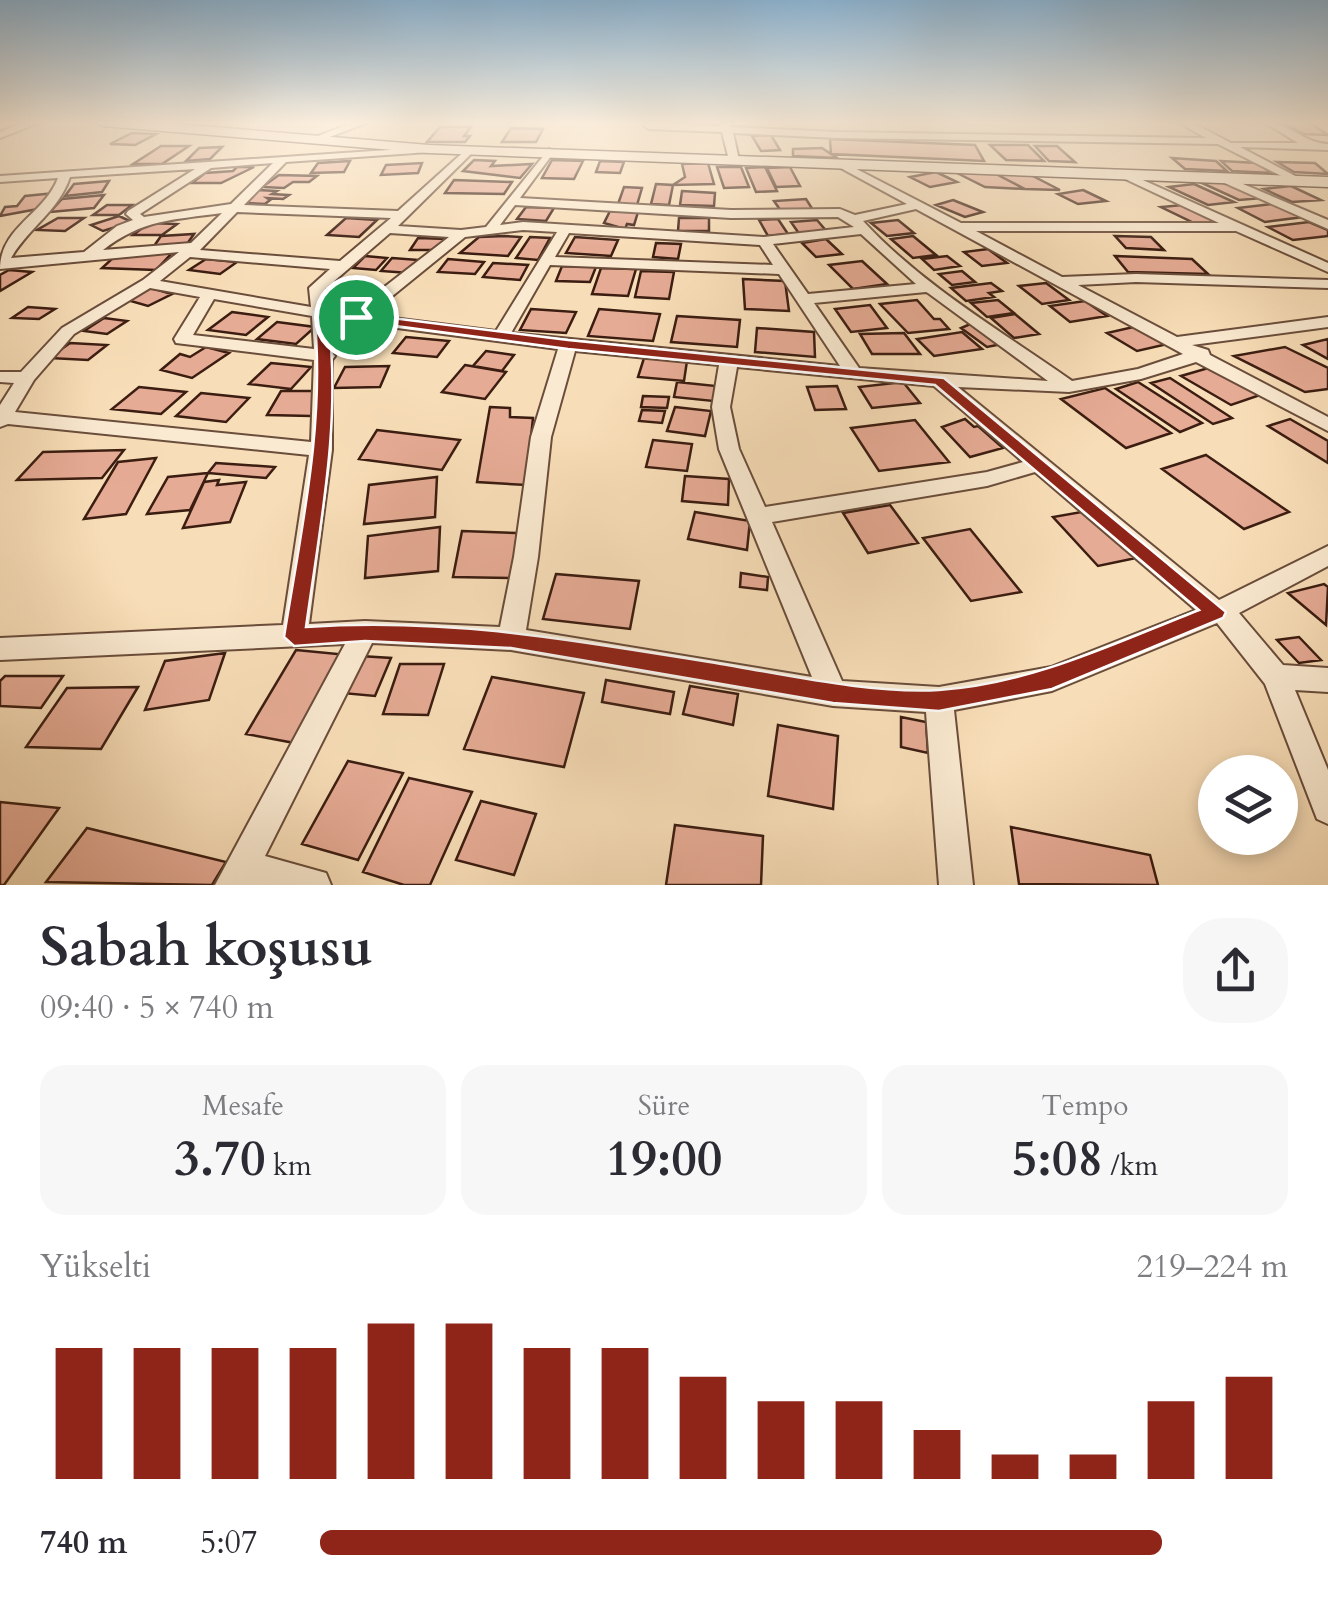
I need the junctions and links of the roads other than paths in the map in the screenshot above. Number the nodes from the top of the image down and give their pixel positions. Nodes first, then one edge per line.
1 (239, 163) edge
2 (279, 163) edge
3 (454, 163) edge
4 (540, 163) edge
5 (822, 163) edge
6 (1264, 163) edge
7 (841, 164) junction
8 (208, 165) junction
9 (1125, 174) junction
10 (65, 176) junction
11 (1222, 178) junction
12 (0, 179) edge
13 (1297, 180) junction
14 (1328, 182) edge
15 (511, 200) junction
16 (915, 206) junction
17 (231, 208) junction
18 (731, 214) junction
19 (142, 221) junction
20 (393, 222) junction
21 (858, 225) junction
22 (1328, 225) edge
23 (1238, 226) junction
24 (956, 227) junction
25 (564, 229) junction
26 (490, 230) junction
27 (461, 234) junction
28 (722, 239) junction
29 (764, 241) junction
30 (191, 250) junction
31 (86, 257) junction
32 (547, 261) junction
33 (1, 264) edge
34 (343, 266) junction
35 (1328, 268) edge
36 (784, 270) junction
37 (1061, 282) junction
38 (148, 284) junction
39 (1328, 284) edge
40 (929, 287) junction
41 (209, 294) junction
42 (804, 300) junction
43 (320, 312) junction
44 (356, 317) junction
45 (1328, 322) edge
46 (500, 336) junction
47 (1178, 342) junction
48 (568, 344) junction
49 (1202, 354) junction
50 (326, 356) junction
51 (729, 359) junction
52 (852, 371) junction
53 (0, 378) edge
54 (26, 378) junction
55 (939, 381) junction
56 (1069, 387) junction
57 (1, 419) edge
58 (1328, 425) edge
59 (322, 450) junction
60 (1040, 464) junction
61 (756, 517) junction
62 (1328, 555) edge
63 (1219, 611) junction
64 (365, 632) junction
65 (294, 637) junction
66 (511, 639) junction
67 (0, 648) edge
68 (1276, 676) junction
69 (1328, 680) edge
70 (833, 693) junction
71 (939, 700) junction
72 (1328, 808) edge
73 (237, 876) edge
74 (314, 885) edge
75 (956, 885) edge

1 - 8 street
2 - 17 street
3 - 20 street
4 - 15 street
5 - 7 main road
6 - 13 street
7 - 9 main road
7 - 16 street
8 - 10 street
8 - 19 street
9 - 11 main road
9 - 23 street
10 - 12 street
10 - 33 street
11 - 13 main road
11 - 22 street
13 - 14 main road
15 - 18 street
15 - 26 street
16 - 21 street
16 - 24 street
17 - 19 street
17 - 20 street
17 - 30 street
18 - 21 street
18 - 28 street
19 - 31 street
20 - 27 street
20 - 34 street
21 - 29 street
21 - 40 street
23 - 24 street
23 - 35 street
24 - 37 street
25 - 26 street
25 - 28 street
25 - 32 street
26 - 27 street
27 - 44 street
28 - 29 street
29 - 36 street
30 - 31 street
30 - 34 street
30 - 38 street
31 - 33 street
32 - 36 street
32 - 46 street
34 - 43 street
36 - 42 street
37 - 39 street
37 - 47 street
38 - 41 street
38 - 54 street
40 - 42 street
40 - 56 street
41 - 43 street
41 - 50 street
42 - 52 street
43 - 44 street
43 - 50 street
44 - 46 street
45 - 47 street
46 - 48 street
47 - 49 street
48 - 51 street
48 - 66 street
49 - 56 street
49 - 58 street
50 - 59 street
51 - 52 street
51 - 61 street
52 - 55 street
53 - 54 street
54 - 57 street
55 - 56 street
55 - 60 street
57 - 59 street
59 - 65 street
60 - 61 street
60 - 63 street
61 - 70 street
62 - 63 street
63 - 68 street
63 - 71 street
64 - 65 street
64 - 66 street
64 - 73 street
65 - 67 street
66 - 70 street
68 - 69 street
68 - 72 street
70 - 71 street
71 - 75 street
73 - 74 street

